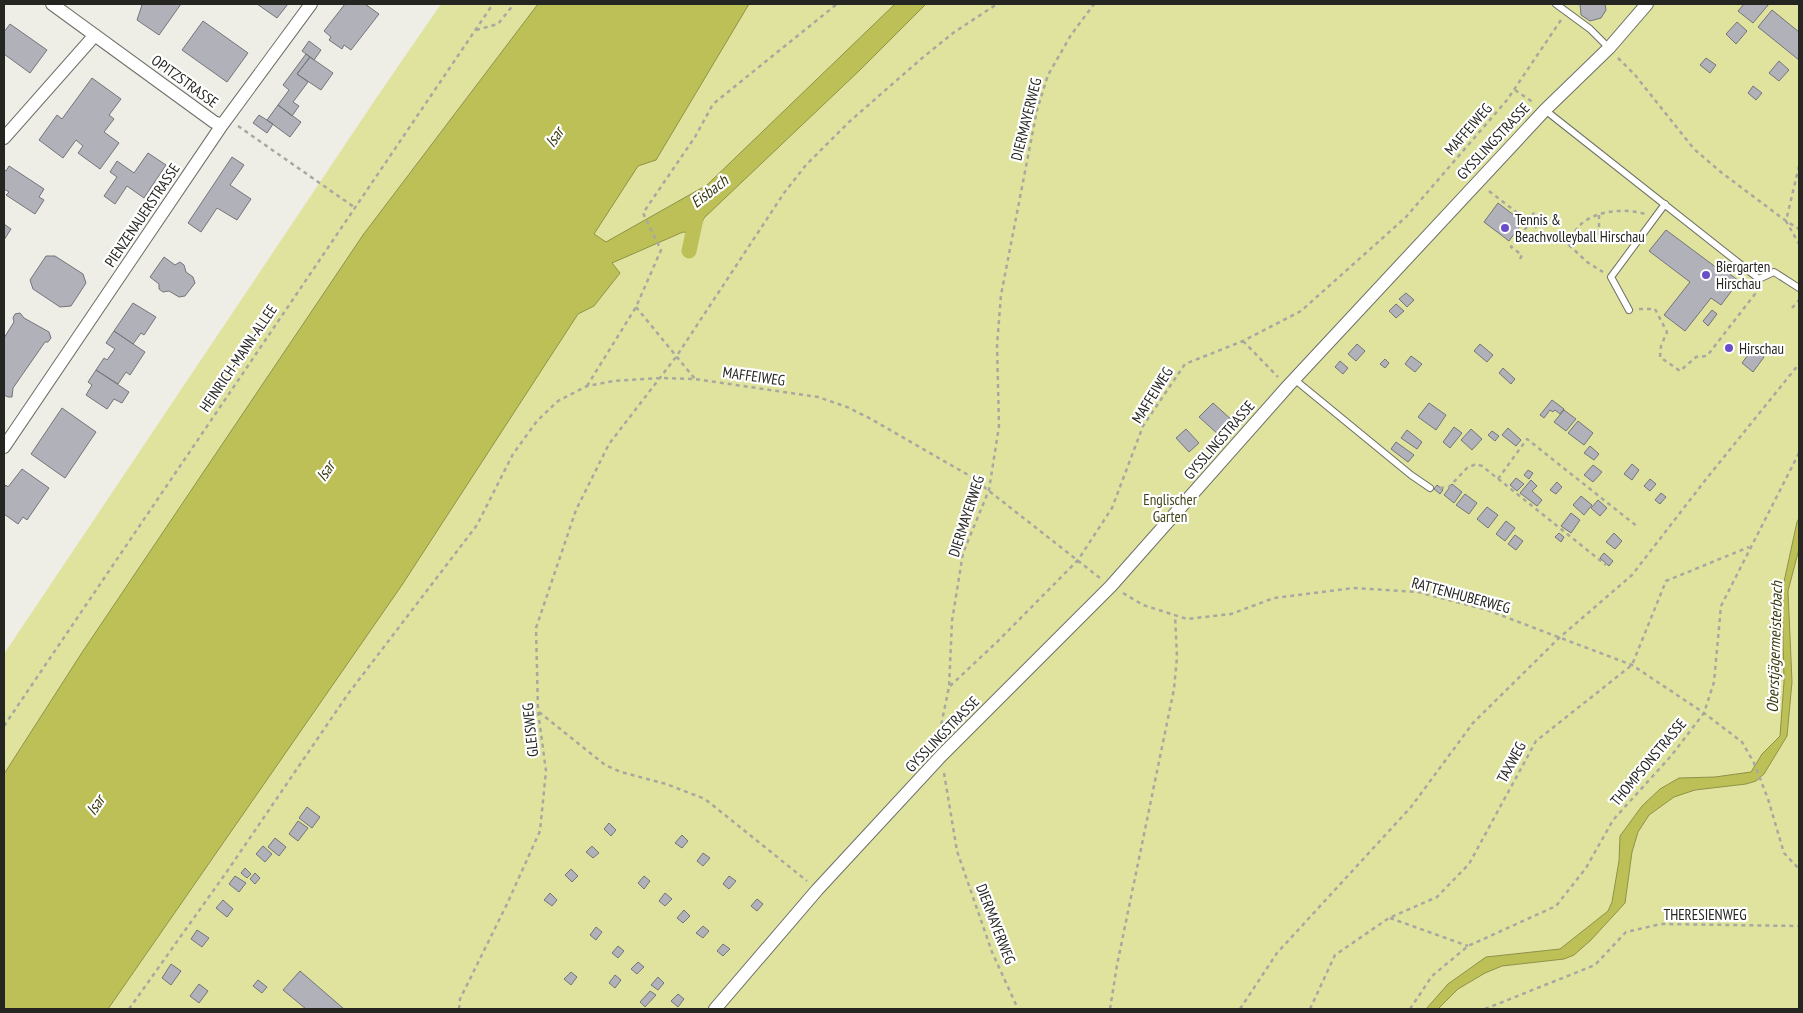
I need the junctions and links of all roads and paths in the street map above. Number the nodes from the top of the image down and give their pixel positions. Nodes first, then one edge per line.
1 (52, 4) edge
2 (310, 4) edge
3 (493, 4) edge
4 (514, 4) edge
5 (837, 4) edge
6 (997, 4) edge
7 (1094, 4) edge
8 (1556, 4) edge
9 (1647, 4) edge
10 (1566, 12) junction
11 (475, 30) junction
12 (95, 35) junction
13 (1609, 48) junction
14 (1514, 90) junction
15 (1545, 110) junction
16 (222, 126) junction
17 (4, 138) edge
18 (1799, 166) edge
19 (1478, 182) junction
20 (1666, 204) junction
21 (354, 207) junction
22 (1534, 212) dead end
23 (1599, 215) junction
24 (1656, 217) junction
25 (1786, 221) junction
26 (1530, 222) junction
27 (1799, 228) edge
28 (1600, 239) dead end
29 (1799, 244) edge
30 (1569, 246) junction
31 (1520, 258) dead end
32 (1611, 277) junction
33 (1759, 279) junction
34 (1799, 288) edge
35 (1799, 300) edge
36 (636, 308) junction
37 (1792, 308) dead end
38 (1628, 310) joint
39 (1243, 341) junction
40 (676, 357) junction
41 (1799, 364) edge
42 (660, 378) junction
43 (695, 379) junction
44 (1291, 383) junction
45 (587, 386) junction
46 (4, 447) edge
47 (1799, 452) edge
48 (1498, 479) junction
49 (1430, 488) joint
50 (989, 490) junction
51 (1638, 527) dead end
52 (1750, 546) junction
53 (1078, 560) junction
54 (1606, 565) dead end
55 (1111, 586) junction
56 (1175, 615) junction
57 (1559, 638) junction
58 (1632, 665) junction
59 (948, 687) junction
60 (538, 711) junction
61 (1704, 713) junction
62 (4, 726) edge
63 (942, 756) junction
64 (1799, 869) edge
65 (817, 890) junction
66 (1389, 918) junction
67 (1799, 926) edge
68 (1468, 946) junction
69 (128, 1009) edge
70 (459, 1009) edge
71 (715, 1009) edge
72 (1018, 1009) edge
73 (1110, 1009) edge
74 (1240, 1009) edge
75 (1310, 1009) edge
76 (1410, 1009) edge
77 (1485, 1009) edge

1 - 12 street, OPITZSTRASSE
2 - 16 street, PIENZENAUERSTRASSE
3 - 11 path, HEINRICH-MANN-ALLEE
4 - 11 path
5 - 36 path
6 - 40 path, GLEISWEG
7 - 50 path, DIERMAYERWEG
8 - 10 lane
9 - 13 street, GYSSLINGSTRASSE
10 - 13 lane
10 - 14 path, MAFFEIWEG
11 - 21 path, HEINRICH-MANN-ALLEE
12 - 16 street, OPITZSTRASSE
12 - 17 street
13 - 15 street, GYSSLINGSTRASSE
13 - 25 path
14 - 15 path
14 - 39 path, MAFFEIWEG
15 - 19 street, GYSSLINGSTRASSE
15 - 20 lane
16 - 21 path, OPITZSTRASSE
16 - 46 street, PIENZENAUERSTRASSE
18 - 25 path
19 - 26 path
19 - 44 street, GYSSLINGSTRASSE
20 - 24 lane
20 - 33 lane
21 - 62 path, HEINRICH-MANN-ALLEE
22 - 26 path
23 - 24 path
23 - 28 path
23 - 30 path
24 - 32 lane
25 - 27 path
25 - 29 path
26 - 30 path
26 - 31 path
30 - 32 path
32 - 38 lane
33 - 34 lane
33 - 38 path
35 - 37 path
36 - 40 path
36 - 45 path
39 - 44 path
39 - 53 path, MAFFEIWEG
40 - 42 path, GLEISWEG
40 - 43 path
41 - 57 path
42 - 43 path, MAFFEIWEG
42 - 45 path, MAFFEIWEG
42 - 60 path, GLEISWEG
43 - 50 path, MAFFEIWEG
44 - 49 lane
44 - 55 street, GYSSLINGSTRASSE
45 - 69 path
47 - 52 path, THOMPSONSTRASSE
48 - 49 path
48 - 51 path
48 - 54 path
50 - 53 path, MAFFEIWEG
50 - 59 path, DIERMAYERWEG
52 - 58 path, TAXWEG
52 - 61 path, THOMPSONSTRASSE
53 - 55 path, RATTENHUBERWEG
53 - 59 path
55 - 56 path, RATTENHUBERWEG
55 - 63 street, GYSSLINGSTRASSE
56 - 57 path, RATTENHUBERWEG
56 - 73 path
57 - 58 path, RATTENHUBERWEG
57 - 74 path
58 - 61 path, RATTENHUBERWEG
58 - 66 path, TAXWEG
59 - 63 path, DIERMAYERWEG
60 - 65 path
60 - 70 path, GLEISWEG
61 - 64 path, RATTENHUBERWEG
61 - 68 path, THOMPSONSTRASSE
63 - 65 street, GYSSLINGSTRASSE
63 - 72 path, DIERMAYERWEG
65 - 71 street, GYSSLINGSTRASSE
66 - 68 path
66 - 75 path, TAXWEG
67 - 77 path, THERESIENWEG
68 - 76 path, THOMPSONSTRASSE

